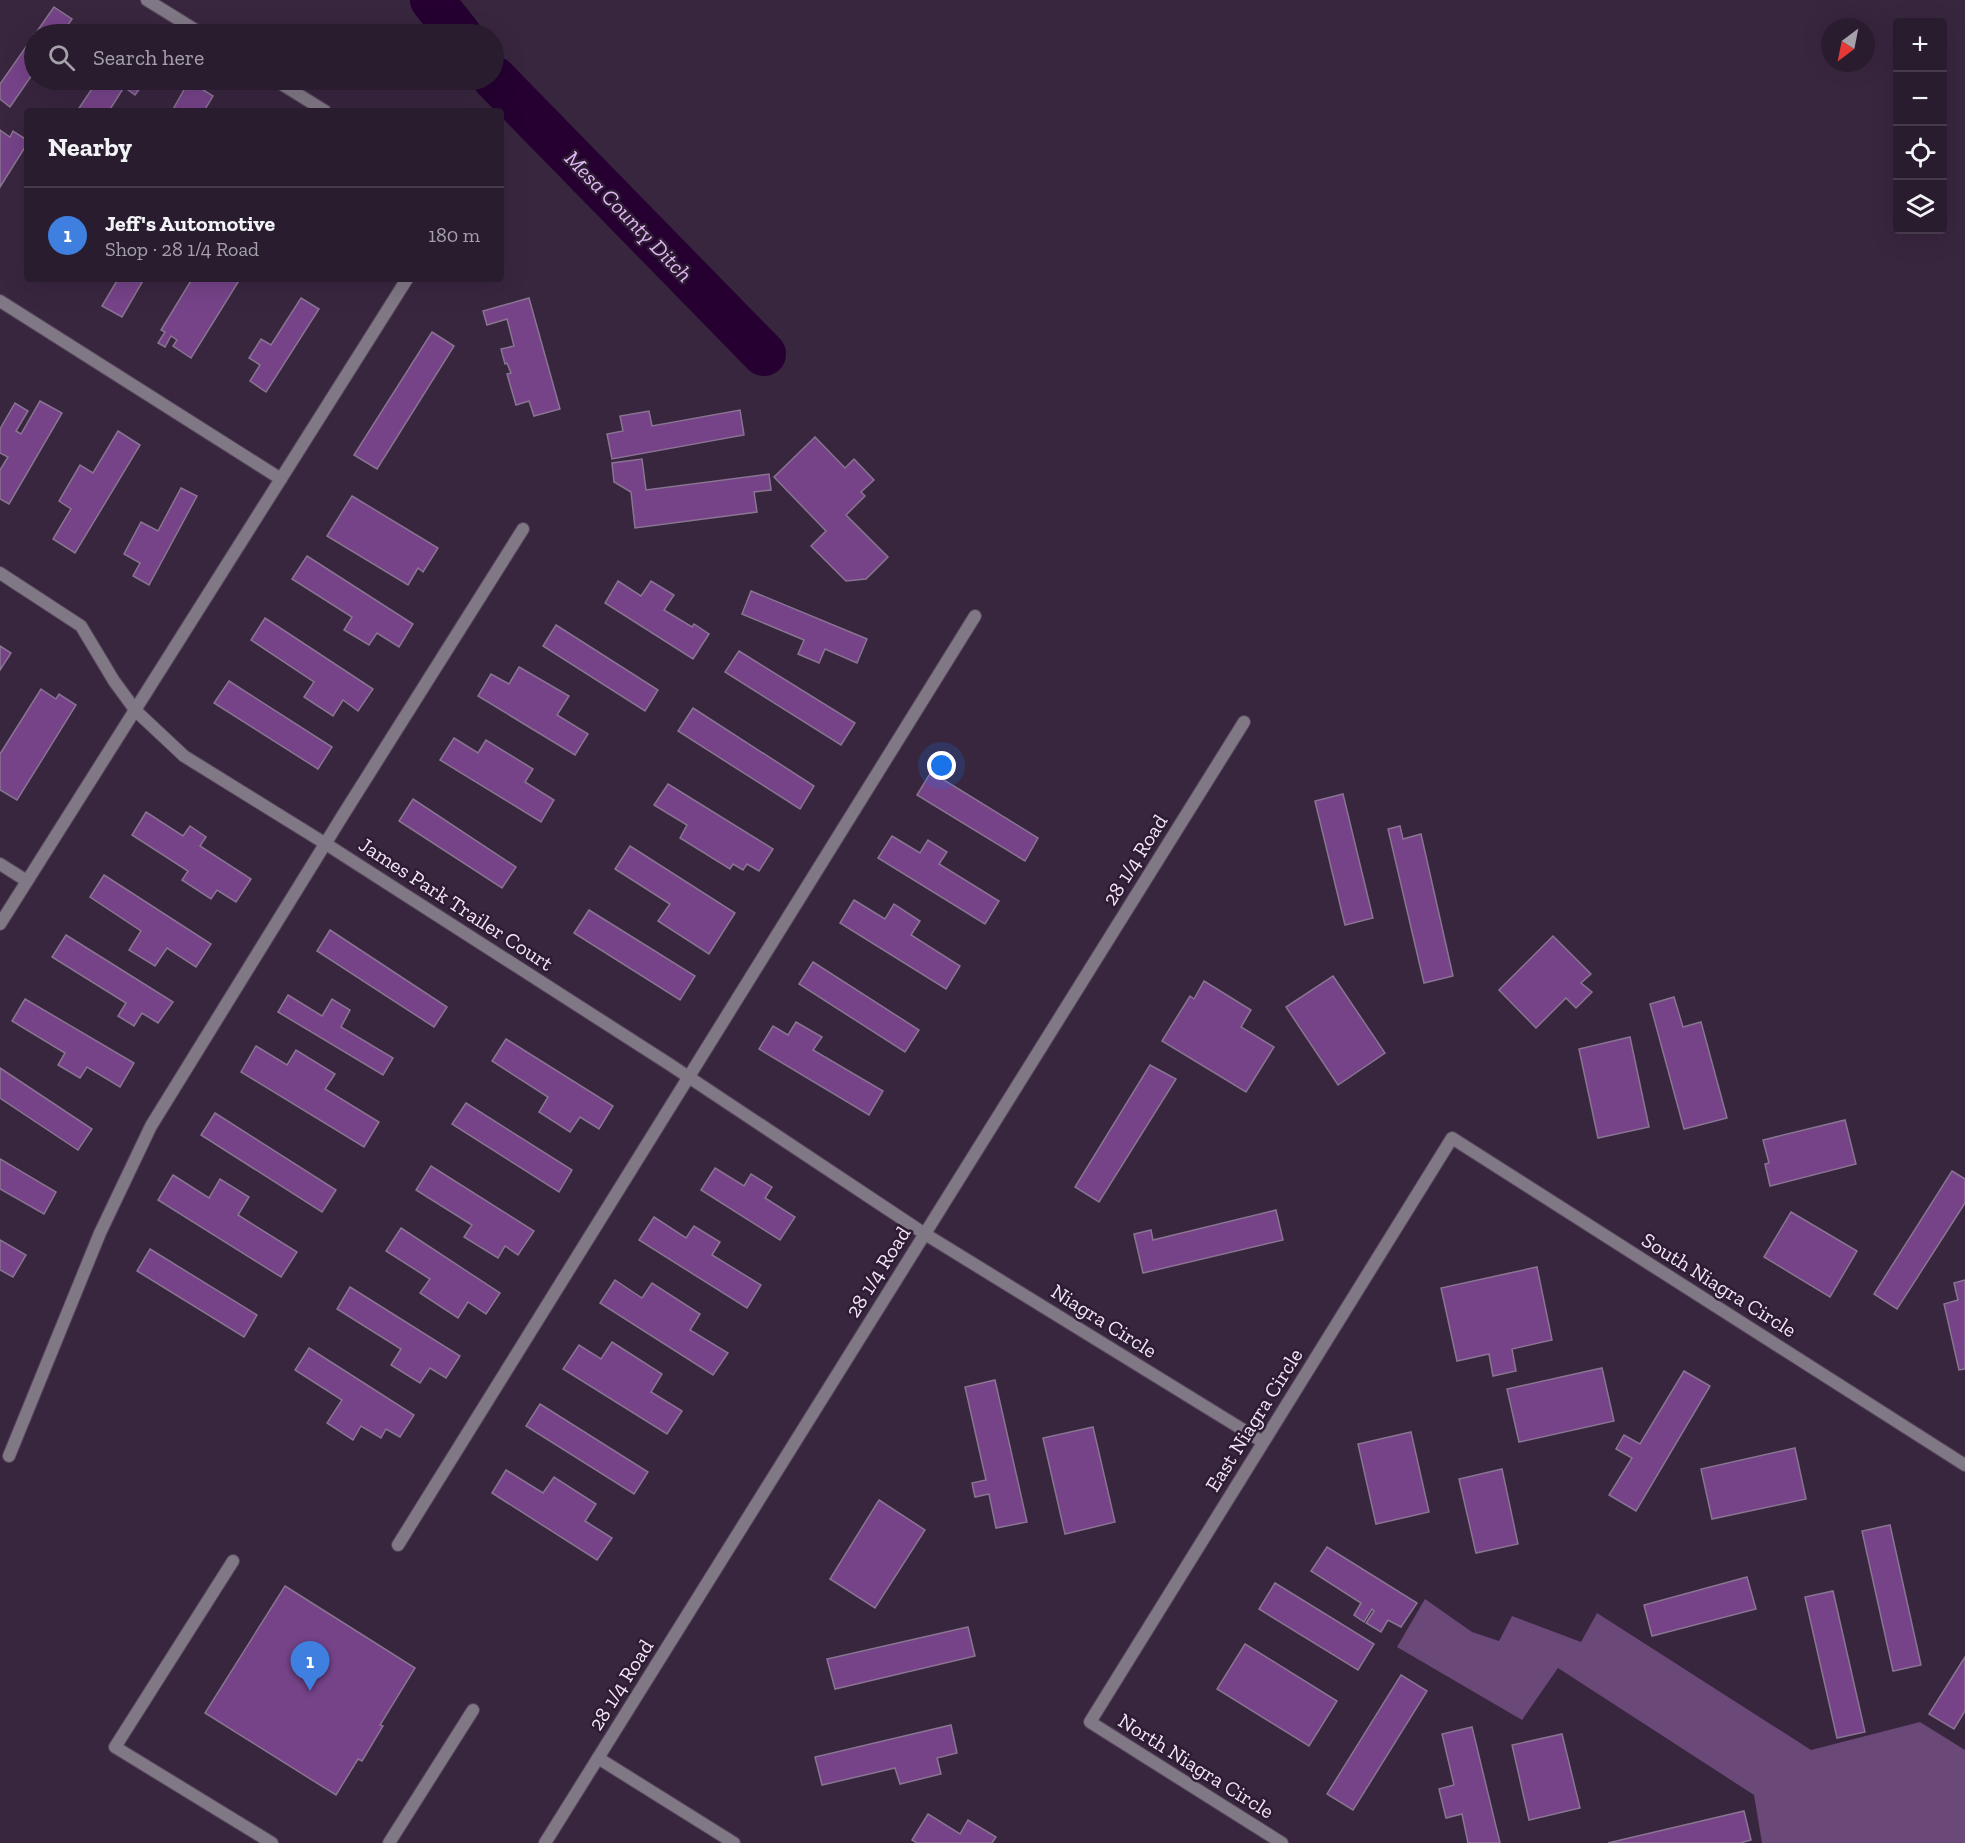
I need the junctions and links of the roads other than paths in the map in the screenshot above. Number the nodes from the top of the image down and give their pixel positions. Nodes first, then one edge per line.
1 (147, 0) edge
2 (186, 24) edge
3 (291, 90) edge
4 (321, 108) edge
5 (405, 282) edge
6 (0, 301) edge
7 (281, 479) junction
8 (524, 529) dead end
9 (0, 573) edge
10 (975, 616) dead end
11 (136, 711) junction
12 (1244, 722) dead end
13 (326, 844) junction
14 (0, 864) edge
15 (27, 881) junction
16 (0, 924) edge
17 (688, 1077) junction
18 (1452, 1138) joint
19 (925, 1234) junction
20 (1263, 1442) junction
21 (9, 1456) dead end
22 (1965, 1465) edge
23 (398, 1545) dead end
24 (233, 1561) dead end
25 (473, 1710) dead end
26 (1090, 1722) joint
27 (598, 1758) junction
28 (272, 1843) edge
29 (389, 1843) edge
30 (545, 1843) edge
31 (734, 1843) edge
32 (1282, 1843) edge

1 - 2 street
3 - 4 street
5 - 7 street
6 - 7 street
7 - 11 street
8 - 13 street
9 - 11 street, James Park Trailer Court
10 - 17 street
11 - 13 street, James Park Trailer Court
11 - 15 street
12 - 19 street, 28 1/4 Road
13 - 17 street, James Park Trailer Court
13 - 21 street
14 - 15 street
15 - 16 street
17 - 19 street, James Park Trailer Court
17 - 23 street
18 - 20 street, East Niagra Circle
18 - 22 street, South Niagra Circle
19 - 20 street, Niagra Circle
19 - 27 street, 28 1/4 Road
20 - 26 street, East Niagra Circle
24 - 28 street
25 - 29 street
26 - 32 street, North Niagra Circle
27 - 30 street, 28 1/4 Road
27 - 31 street

